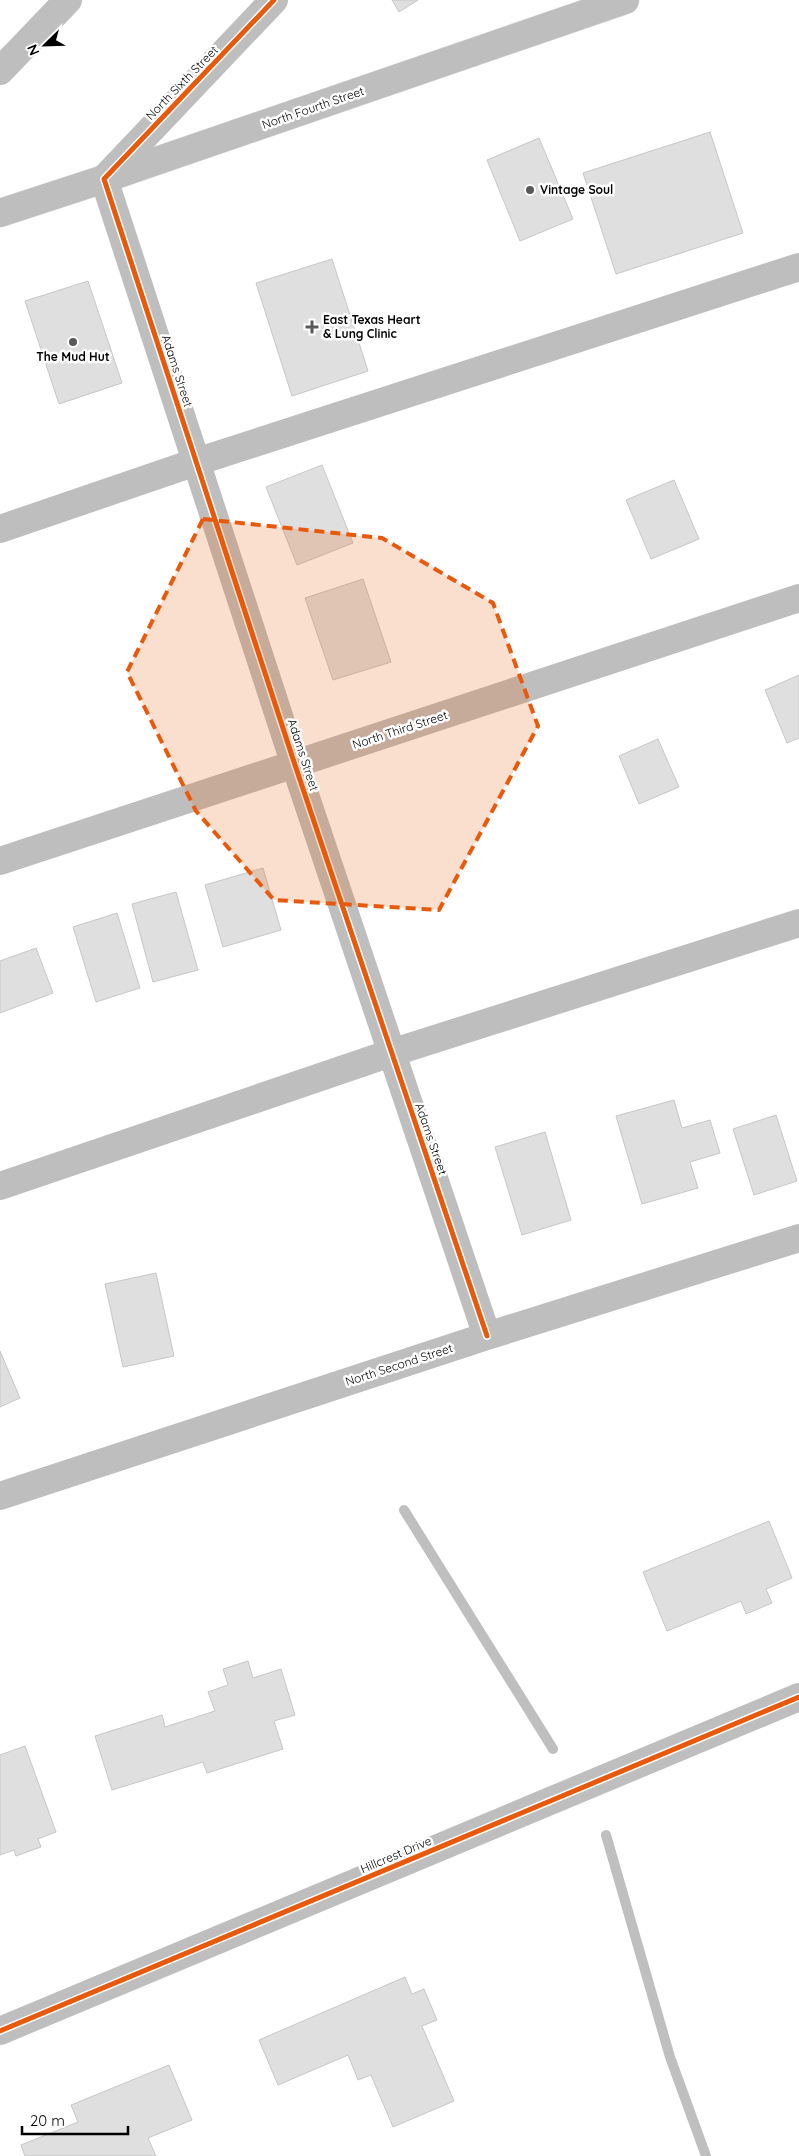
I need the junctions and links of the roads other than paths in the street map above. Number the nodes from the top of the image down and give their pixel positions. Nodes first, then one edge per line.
1 (68, 0) edge
2 (274, 0) edge
3 (625, 0) edge
4 (0, 71) edge
5 (104, 179) junction
6 (0, 213) edge
7 (799, 267) edge
8 (196, 462) junction
9 (0, 529) edge
10 (799, 598) edge
11 (295, 764) junction
12 (0, 862) edge
13 (799, 923) edge
14 (391, 1053) junction
15 (0, 1186) edge
16 (799, 1238) edge
17 (487, 1336) junction
18 (0, 1496) edge
19 (799, 1697) edge
20 (0, 2031) edge

1 - 4 street
2 - 5 street, North Sixth Street
3 - 5 street, North Fourth Street
5 - 6 street, North Fourth Street
5 - 8 street, Adams Street
7 - 8 street
8 - 9 street
8 - 11 street, Adams Street
10 - 11 street, North Third Street
11 - 12 street, North Third Street
11 - 14 street, Adams Street
13 - 14 street
14 - 15 street
14 - 17 street, Adams Street
16 - 17 street, North Second Street
17 - 18 street, North Second Street
19 - 20 street, Hillcrest Drive

